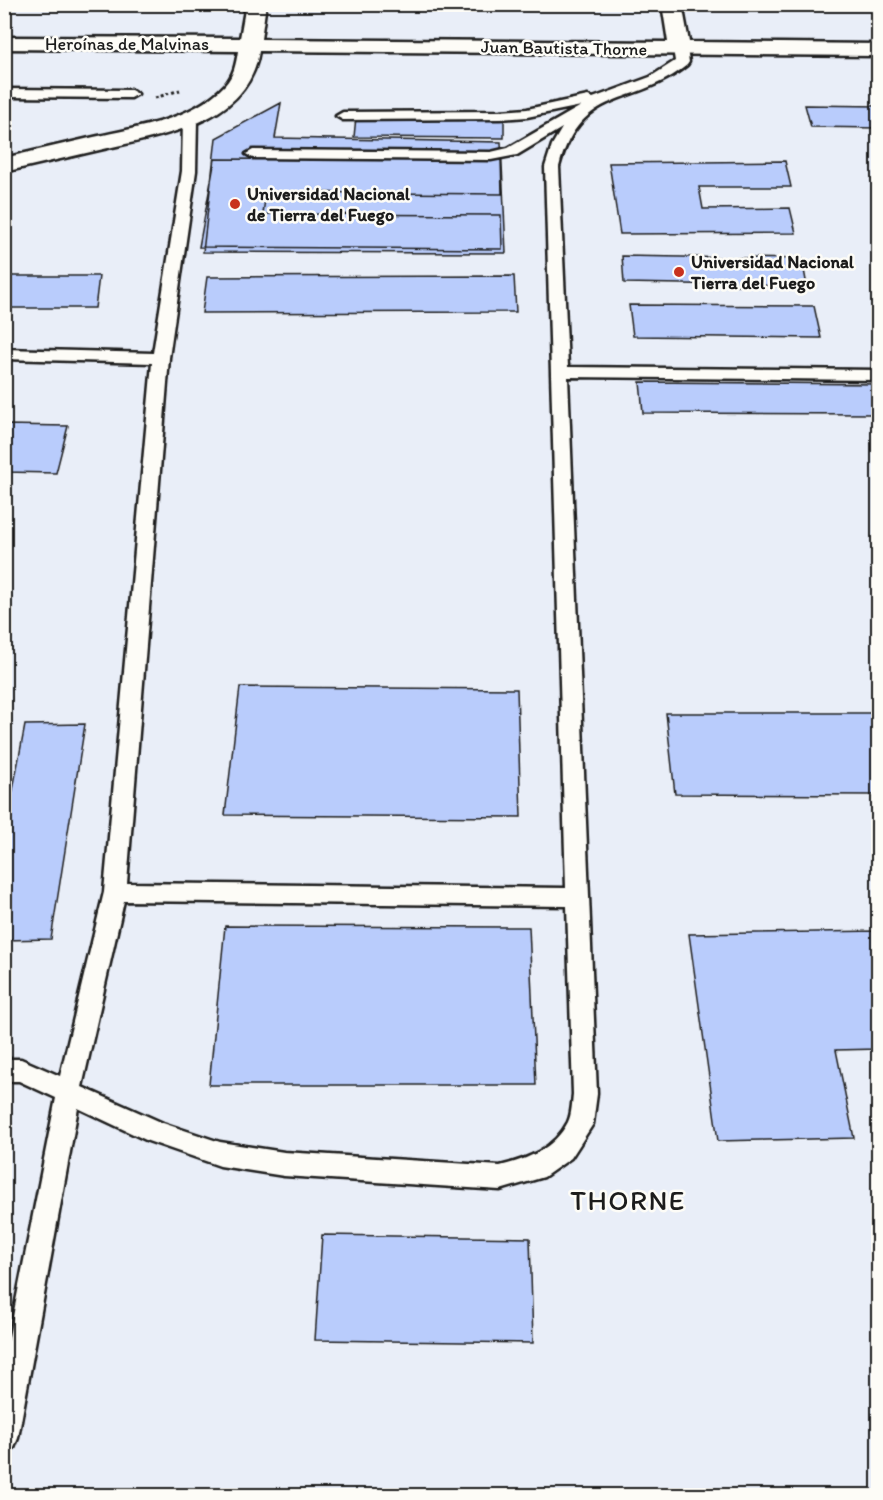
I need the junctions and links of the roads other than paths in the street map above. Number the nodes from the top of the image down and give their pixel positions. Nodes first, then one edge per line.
1 (256, 4) edge
2 (672, 4) edge
3 (4, 43) edge
4 (250, 44) junction
5 (680, 49) junction
6 (879, 50) edge
7 (4, 93) edge
8 (131, 94) dead end
9 (603, 97) junction
10 (581, 110) junction
11 (343, 116) dead end
12 (190, 119) junction
13 (253, 154) dead end
14 (4, 165) edge
15 (4, 354) edge
16 (161, 358) junction
17 (560, 372) junction
18 (879, 375) edge
19 (116, 892) junction
20 (578, 897) junction
21 (4, 1070) edge
22 (69, 1092) junction
23 (4, 1438) edge

1 - 4 street
2 - 5 street
3 - 4 street, Heroínas de Malvinas
4 - 5 street, Juan Bautista Thorne
4 - 12 street
5 - 6 street, Juan Bautista Thorne
5 - 9 lane
7 - 8 lane
9 - 10 lane
9 - 11 lane
10 - 13 lane
10 - 17 lane
12 - 14 street
12 - 16 lane
15 - 16 lane
16 - 19 lane
17 - 18 lane
17 - 20 lane
19 - 20 lane
19 - 22 lane
20 - 22 lane
21 - 22 lane
22 - 23 lane

